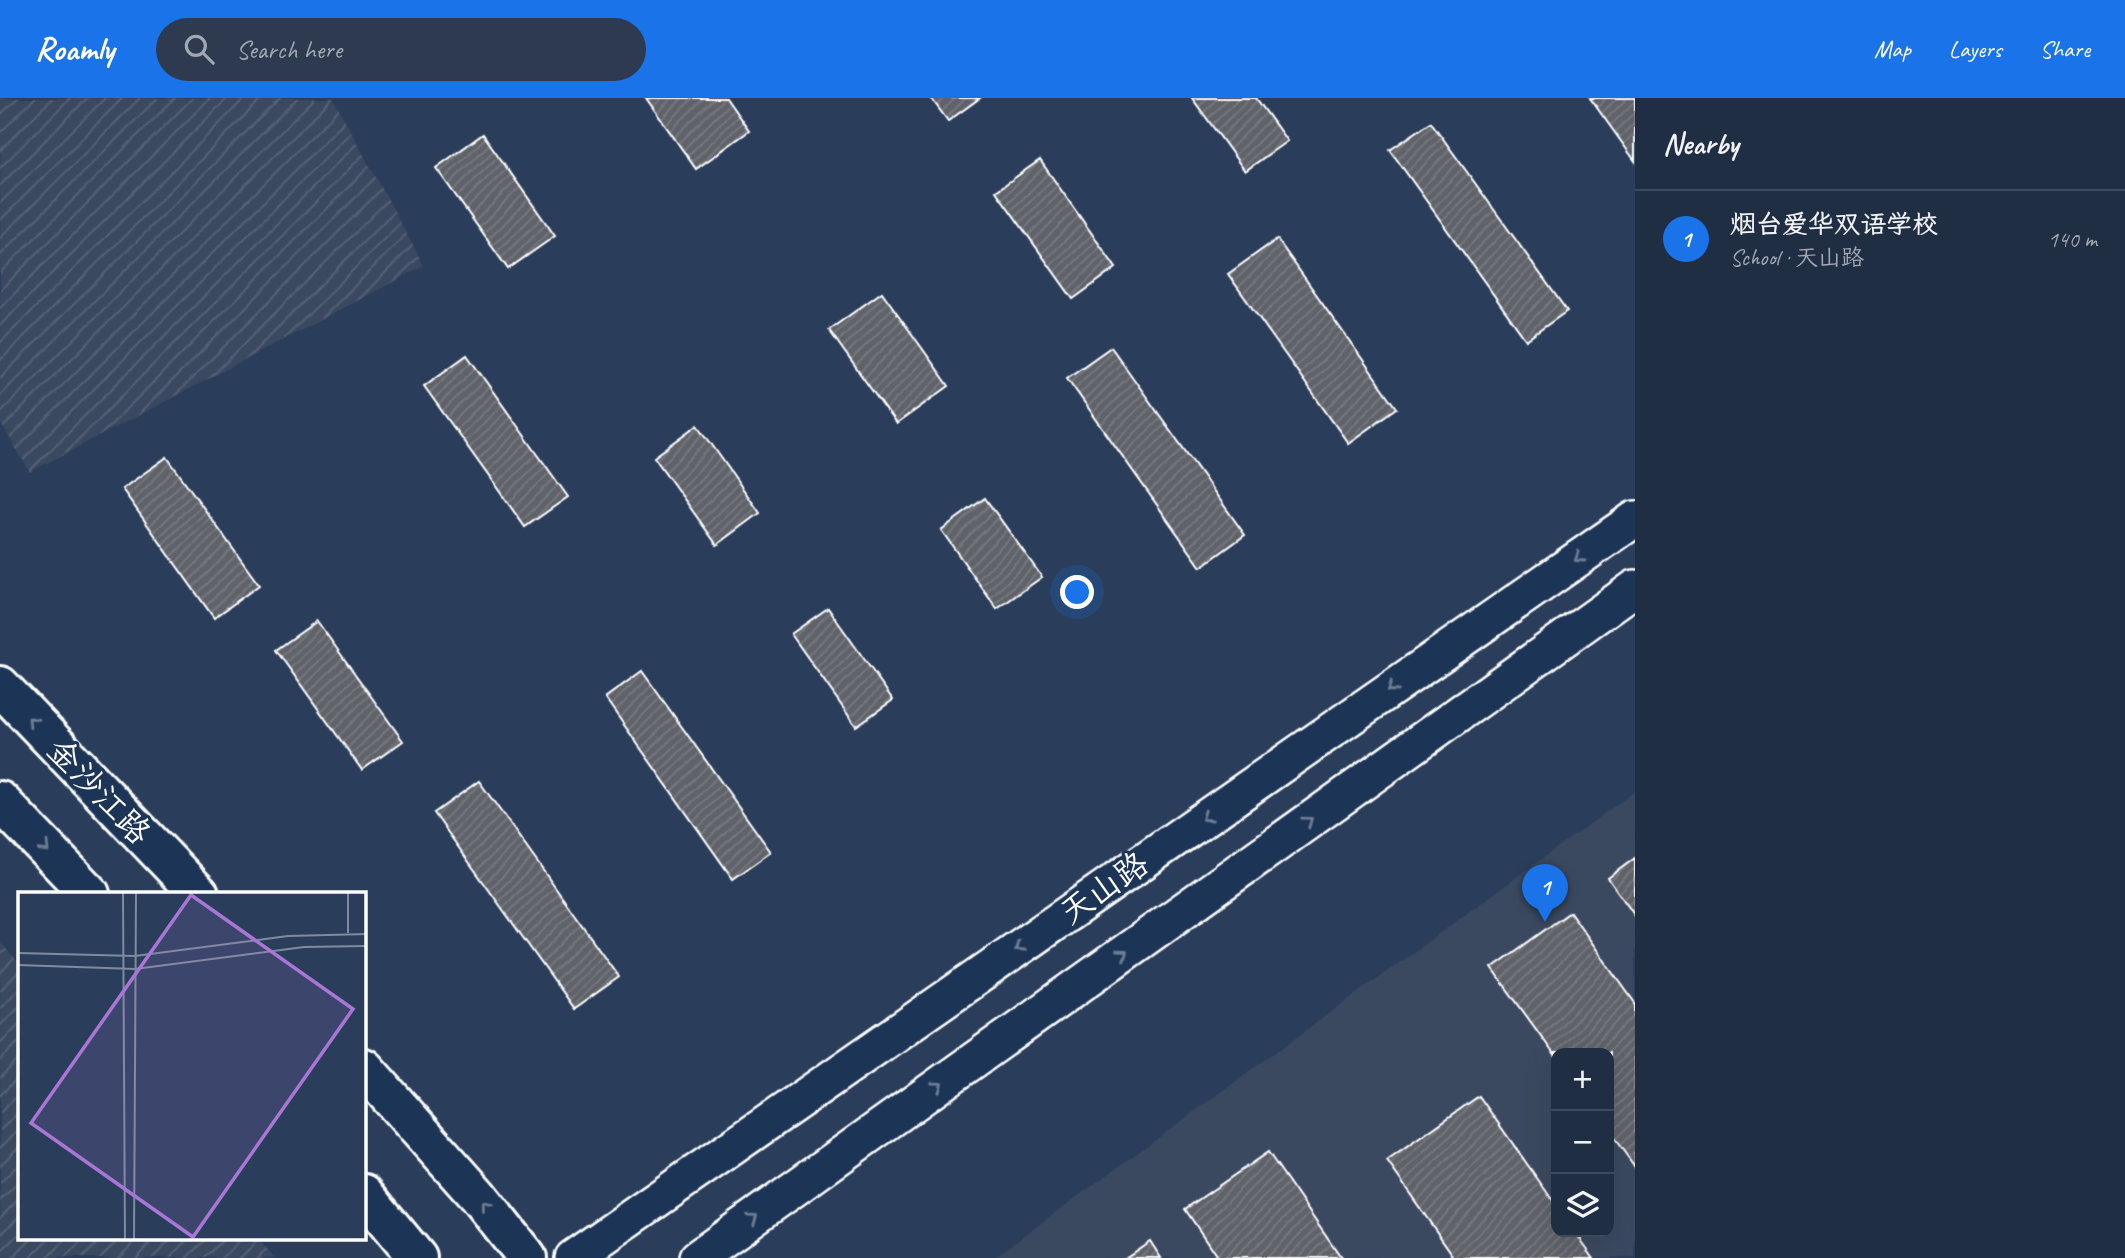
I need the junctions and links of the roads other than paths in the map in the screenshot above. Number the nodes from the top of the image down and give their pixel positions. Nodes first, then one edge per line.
1 (1635, 519) edge
2 (1635, 588) edge
3 (0, 687) edge
4 (0, 800) edge
5 (88, 892) edge
6 (197, 892) edge
7 (366, 1070) edge
8 (366, 1196) edge
9 (417, 1258) edge
10 (527, 1258) edge
11 (573, 1258) edge
12 (697, 1258) edge

1 -> 11 street, 天山路
12 -> 2 street, 天山路
6 -> 3 main road, 金沙江路
4 -> 5 main road
10 -> 7 main road
8 - 9 main road

